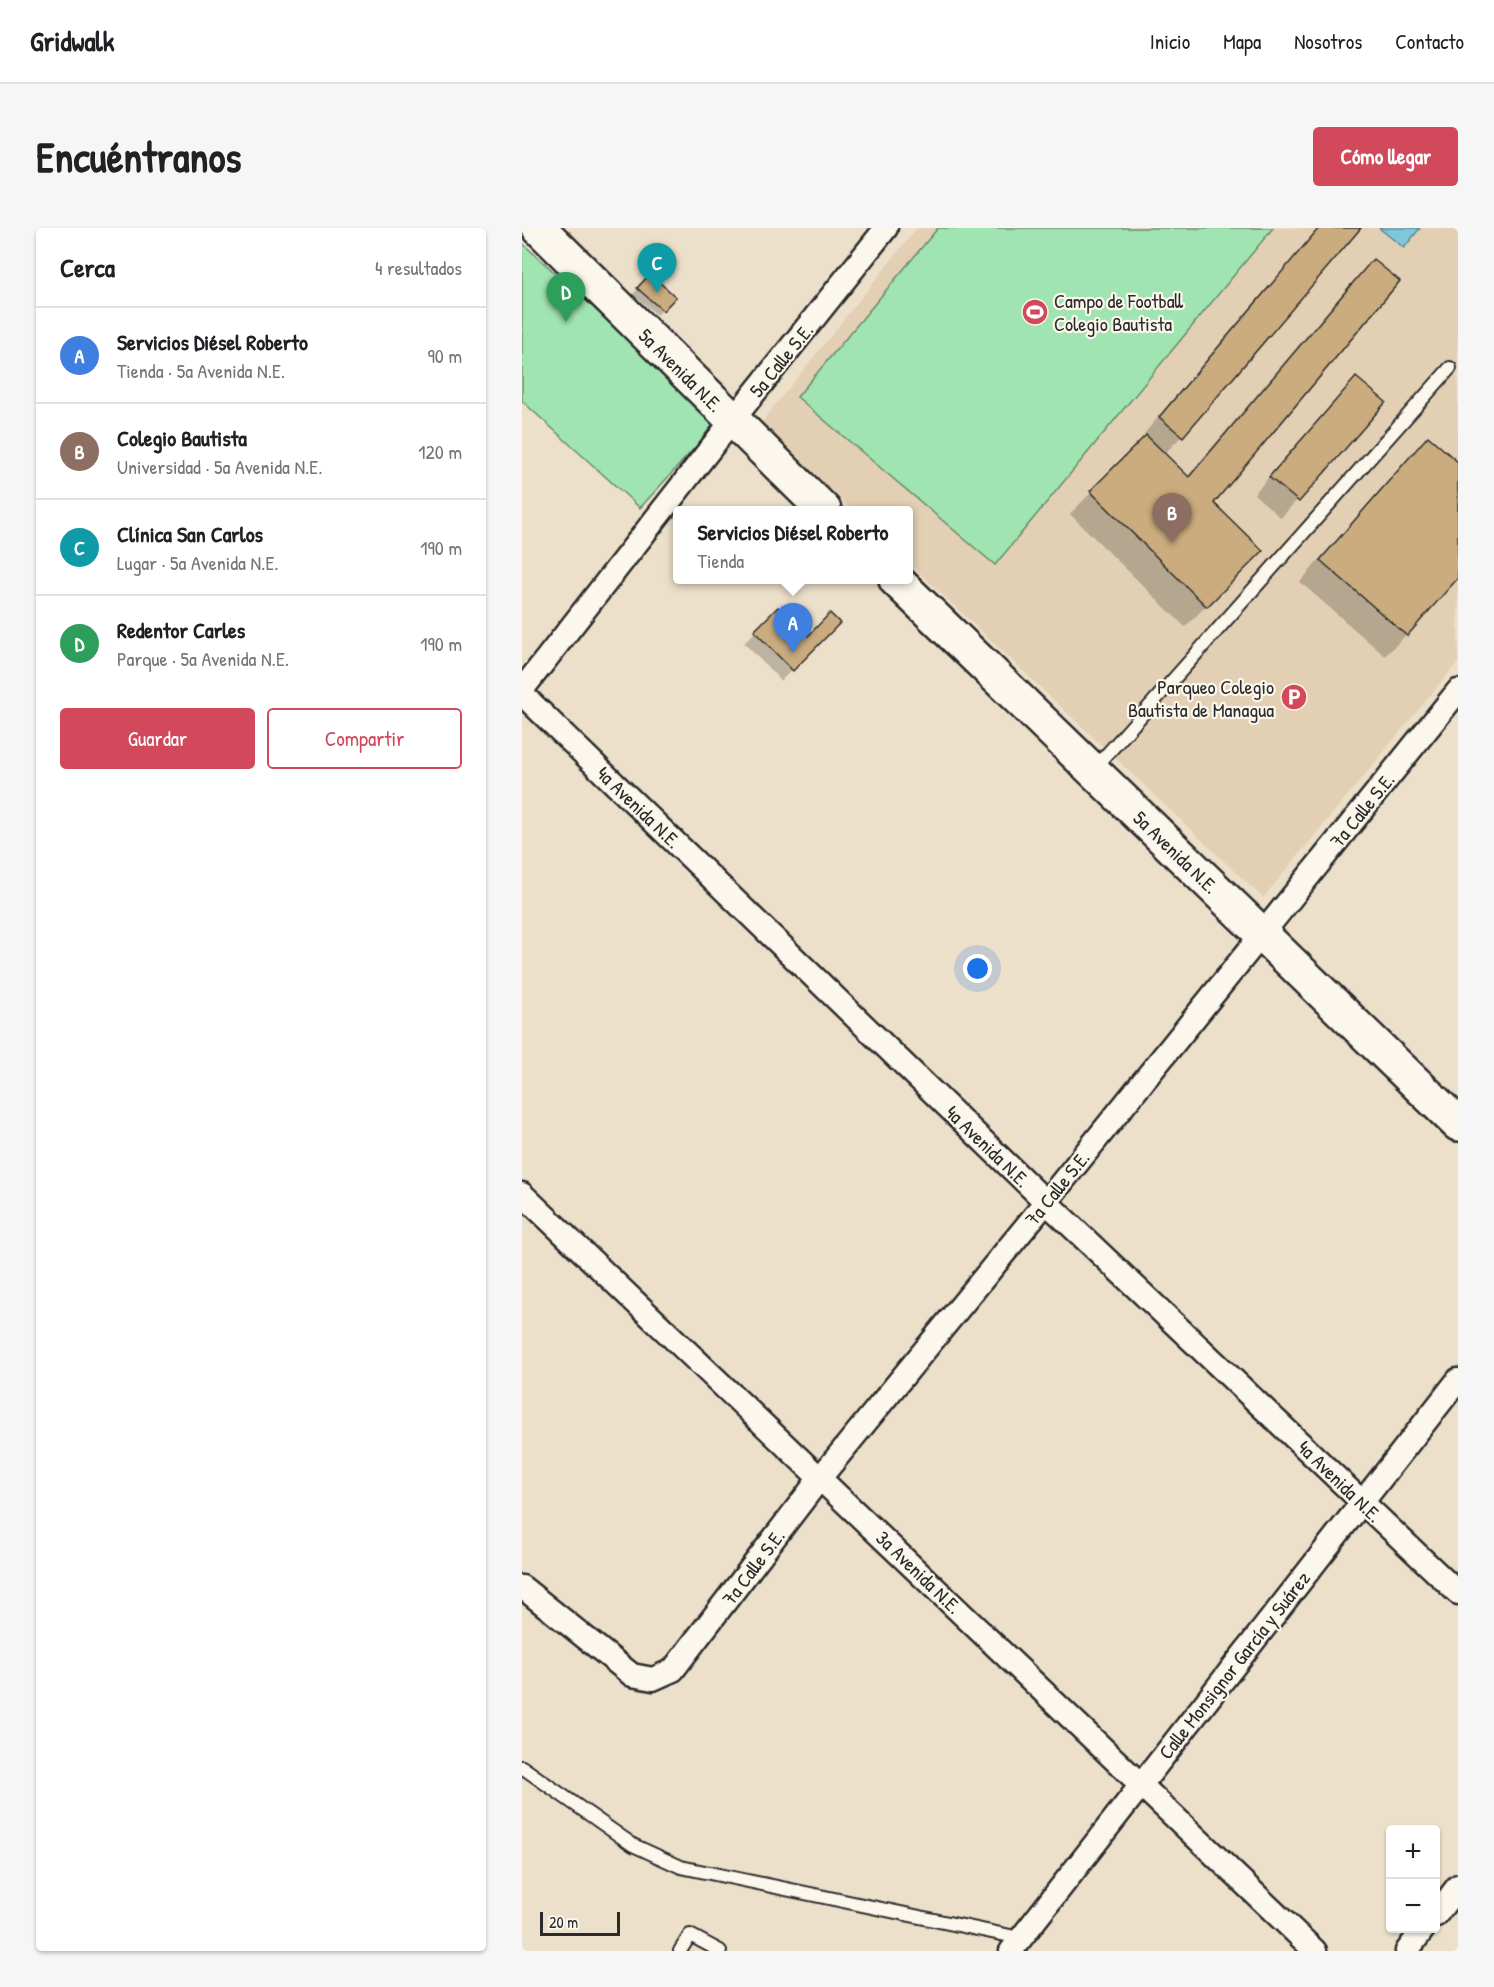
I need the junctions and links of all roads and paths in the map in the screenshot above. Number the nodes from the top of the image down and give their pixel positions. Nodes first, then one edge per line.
1 (539, 228) edge
2 (886, 228) edge
3 (1450, 368) dead end
4 (732, 421) junction
5 (820, 506) edge
6 (901, 584) edge
7 (522, 692) edge
8 (1458, 692) edge
9 (1092, 771) junction
10 (1262, 935) junction
11 (1458, 1124) edge
12 (522, 1194) edge
13 (1046, 1202) junction
14 (1458, 1380) edge
15 (820, 1478) junction
16 (1362, 1501) junction
17 (522, 1587) edge
18 (1458, 1593) edge
19 (522, 1767) edge
20 (1141, 1784) junction
21 (1458, 1886) edge
22 (1440, 1909) edge
23 (1421, 1933) edge
24 (1016, 1945) edge
25 (680, 1951) edge
26 (720, 1951) edge
27 (1315, 1951) edge
28 (1407, 1951) edge

1 - 4 street, 5a Avenida N.E.
2 - 4 street, 5a Calle S.E.
3 - 9 lane
4 - 5 street, 5a Avenida N.E.
4 - 7 street, 5a Calle S.E.
6 - 9 street, 5a Avenida N.E.
7 - 13 street, 4a Avenida N.E.
8 - 10 street, 7a Calle S.E.
9 - 10 street, 5a Avenida N.E.
10 - 11 street, 5a Avenida N.E.
10 - 13 street, 7a Calle S.E.
12 - 15 street, 3a Avenida N.E.
13 - 15 street, 7a Calle S.E.
13 - 16 street, 4a Avenida N.E.
14 - 16 street, Calle Monsignor García y Suárez
15 - 17 street, 7a Calle S.E.
15 - 20 street, 3a Avenida N.E.
16 - 18 street, 4a Avenida N.E.
16 - 20 street, Calle Monsignor García y Suárez
19 - 24 lane
20 - 24 street, Calle Monsignor García y Suárez
20 - 27 street, 3a Avenida N.E.
21 - 22 street
23 - 28 street
25 - 26 lane

